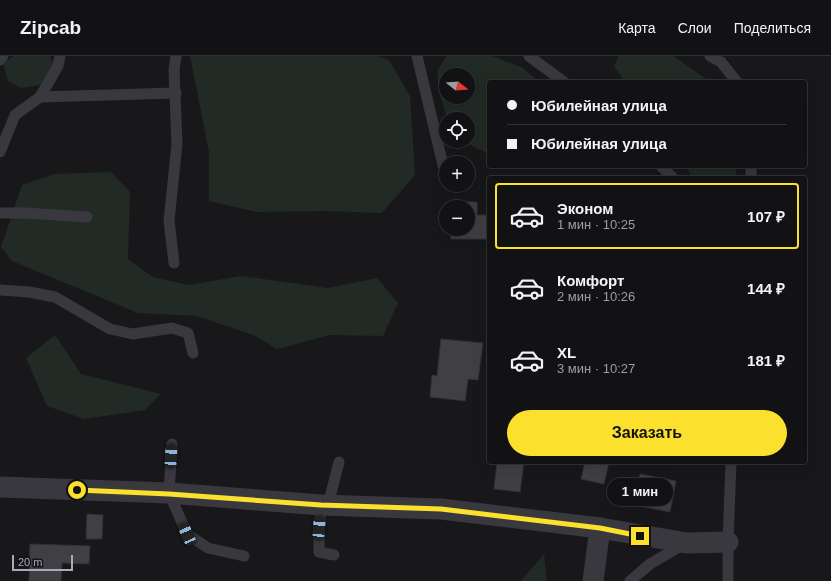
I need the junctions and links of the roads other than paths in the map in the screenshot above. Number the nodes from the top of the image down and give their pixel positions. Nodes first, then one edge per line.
1 (3, 56) edge
2 (60, 56) edge
3 (176, 56) edge
4 (417, 56) edge
5 (529, 56) edge
6 (710, 56) edge
7 (0, 60) edge
8 (561, 80) edge
9 (735, 80) edge
10 (176, 93) junction
11 (40, 97) junction
12 (0, 152) edge
13 (441, 156) edge
14 (663, 168) edge
15 (670, 176) edge
16 (0, 213) edge
17 (87, 217) dead end
18 (174, 263) dead end
19 (0, 290) edge
20 (193, 353) dead end
21 (172, 444) dead end
22 (339, 462) dead end
23 (731, 464) edge
24 (0, 487) edge
25 (169, 494) junction
26 (325, 505) junction
27 (600, 528) junction
28 (728, 542) junction
29 (687, 543) junction
30 (334, 555) dead end
31 (244, 556) dead end
32 (593, 581) edge
33 (630, 581) edge
34 (728, 581) edge

1 - 7 lane
2 - 11 lane
3 - 10 lane
4 - 13 lane
5 - 8 lane
6 - 9 lane
10 - 11 lane
10 - 18 lane
11 - 12 lane
14 - 15 lane
16 - 17 lane
19 - 20 lane
21 - 25 lane
22 - 26 lane
23 - 28 lane
24 - 25 street
25 - 26 street
25 - 31 lane
26 - 27 street
26 - 30 lane
27 - 29 street
27 - 32 street
28 - 29 street
28 - 34 lane
29 - 33 lane

